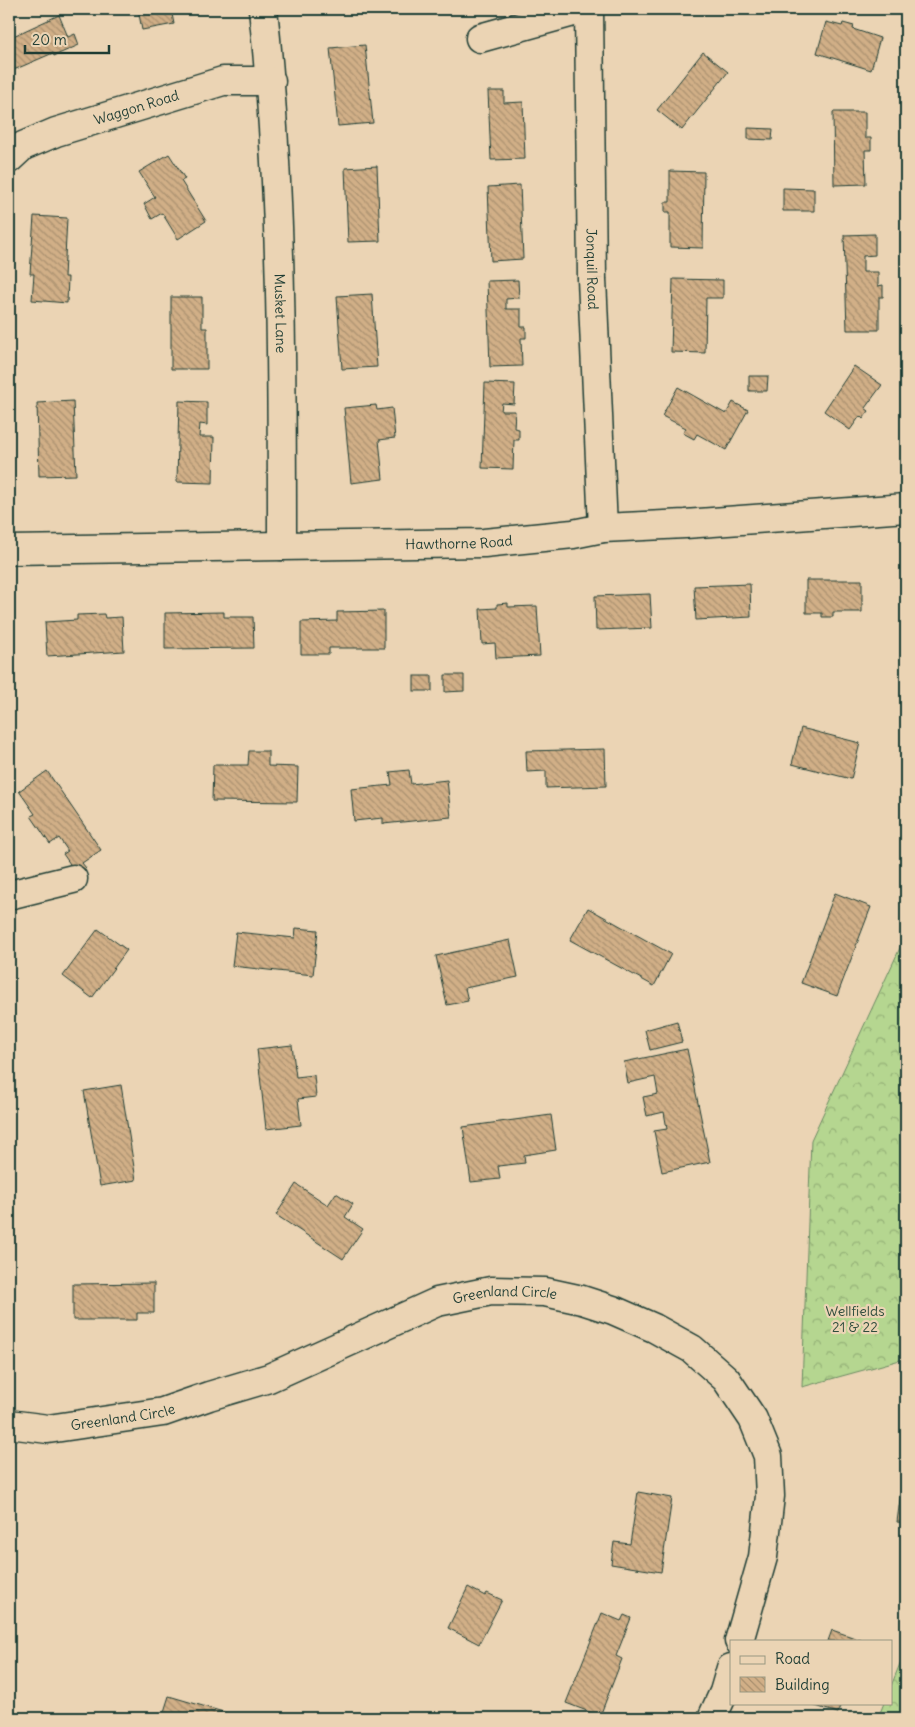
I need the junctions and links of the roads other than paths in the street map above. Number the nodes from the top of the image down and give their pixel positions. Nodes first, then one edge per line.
1 (244, 9) edge
2 (264, 9) edge
3 (584, 9) edge
4 (589, 9) edge
5 (480, 38) dead end
6 (271, 81) junction
7 (9, 159) edge
8 (906, 508) edge
9 (603, 528) junction
10 (282, 546) junction
11 (9, 550) edge
12 (73, 879) dead end
13 (9, 895) edge
14 (9, 1424) edge
15 (739, 1640) edge
16 (730, 1671) edge
17 (712, 1718) edge

1 - 6 street, Musket Lane
2 - 6 street, Musket Lane
3 - 5 street
4 - 9 street, Jonquil Road
6 - 7 street, Waggon Road
6 - 10 street, Musket Lane
8 - 9 street, Hawthorne Road
9 - 10 street, Hawthorne Road
10 - 11 street, Hawthorne Road
12 - 13 street
14 - 15 street, Greenland Circle
16 - 17 street

